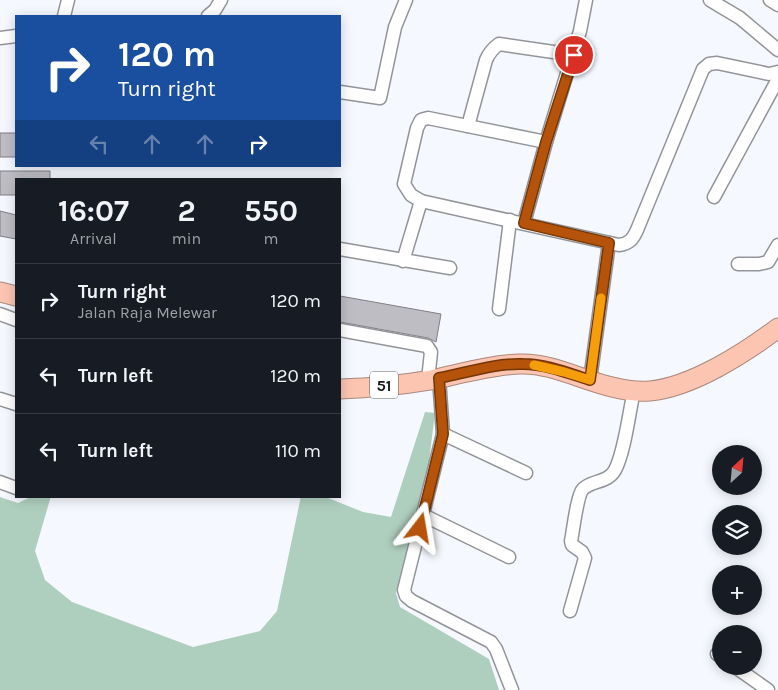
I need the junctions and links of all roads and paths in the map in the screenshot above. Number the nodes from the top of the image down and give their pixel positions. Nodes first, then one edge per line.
1 (68, 0) edge
2 (221, 0) edge
3 (406, 0) edge
4 (586, 0) edge
5 (710, 0) edge
6 (770, 0) edge
7 (778, 5) edge
8 (64, 15) edge
9 (209, 15) edge
10 (15, 36) edge
11 (0, 38) edge
12 (778, 50) edge
13 (574, 55) junction
14 (778, 72) edge
15 (778, 80) edge
16 (341, 92) edge
17 (468, 126) junction
18 (546, 142) junction
19 (714, 197) dead end
20 (421, 201) junction
21 (510, 220) junction
22 (524, 223) junction
23 (609, 243) junction
24 (778, 245) edge
25 (341, 249) edge
26 (403, 261) junction
27 (738, 264) dead end
28 (450, 268) dead end
29 (0, 281) edge
30 (15, 285) edge
31 (0, 292) edge
32 (15, 296) edge
33 (499, 309) dead end
34 (0, 314) edge
35 (15, 320) edge
36 (778, 328) edge
37 (341, 330) edge
38 (434, 379) junction
39 (590, 380) junction
40 (341, 389) edge
41 (634, 391) junction
42 (0, 399) edge
43 (15, 404) edge
44 (443, 434) junction
45 (526, 473) dead end
46 (0, 482) edge
47 (15, 488) edge
48 (423, 515) junction
49 (509, 556) dead end
50 (570, 611) dead end
51 (747, 675) edge
52 (512, 690) edge
53 (768, 690) edge

1 - 8 street
2 - 9 street
3 - 16 street
4 - 13 street
5 - 12 street
6 - 7 street
10 - 11 street
13 - 17 street
13 - 18 street
14 - 23 street
15 - 19 street
17 - 18 street
17 - 20 street
18 - 22 street
20 - 21 street
20 - 26 street
21 - 22 street
21 - 33 street
22 - 23 street
23 - 39 street
24 - 27 street
25 - 26 street
26 - 28 street
29 - 30 highway
31 - 32 highway
34 - 35 street
36 - 41 highway, 51
37 - 38 street
38 - 39 highway, 51
38 - 40 highway, 51
38 - 44 street
39 - 41 highway, 51
41 - 50 street
42 - 43 street
44 - 45 street
44 - 48 street
46 - 47 street
48 - 49 street
48 - 52 street
51 - 53 street

